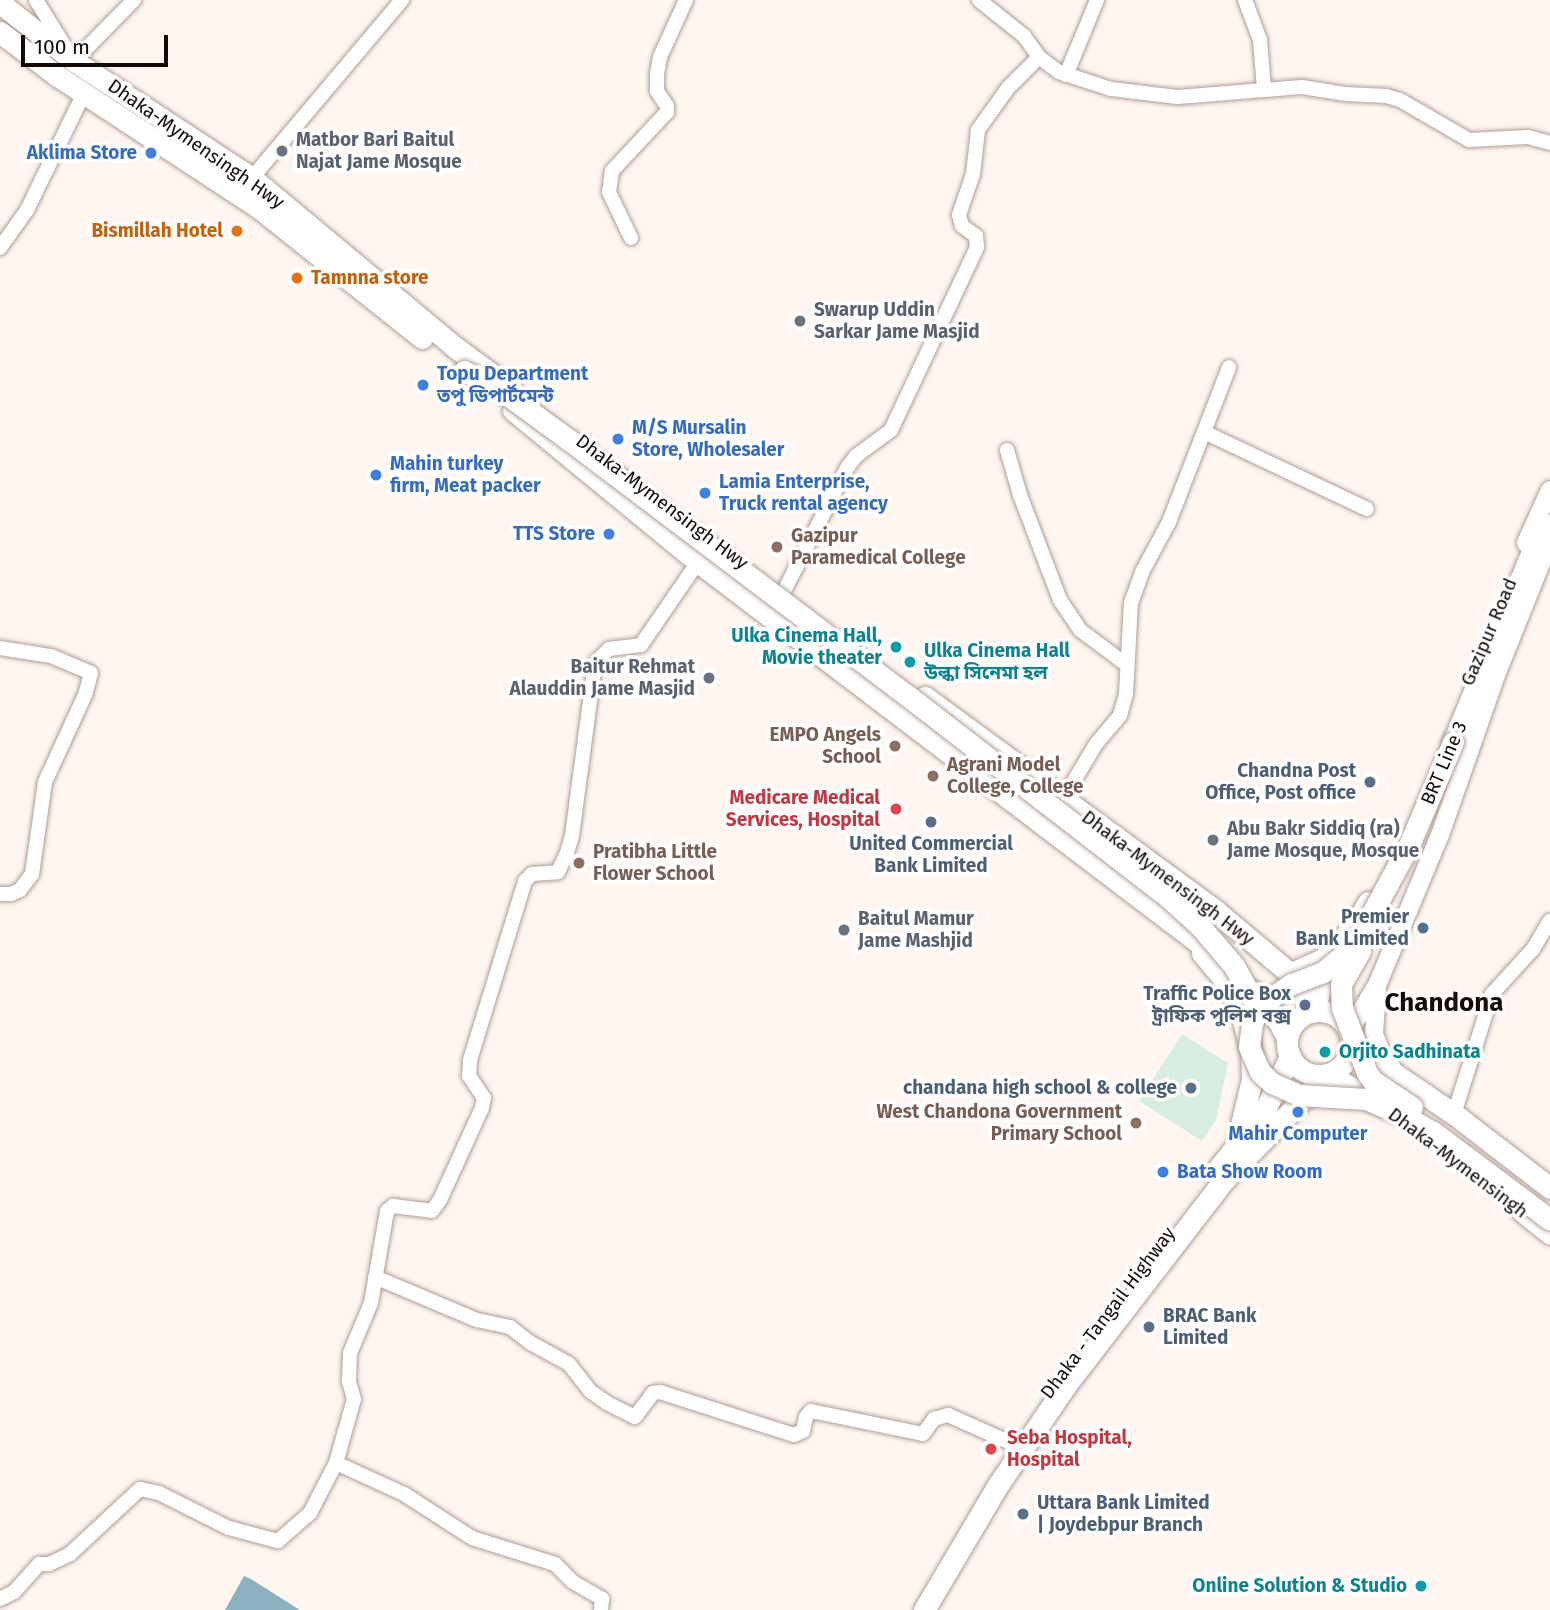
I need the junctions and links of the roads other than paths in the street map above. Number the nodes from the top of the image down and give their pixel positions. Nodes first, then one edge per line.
1 (36, 0) edge
2 (134, 0) edge
3 (402, 0) edge
4 (686, 0) edge
5 (979, 0) edge
6 (1097, 0) edge
7 (1245, 0) edge
8 (0, 3) edge
9 (0, 32) edge
10 (1039, 57) junction
11 (75, 61) junction
12 (1066, 75) junction
13 (1264, 89) junction
14 (84, 93) junction
15 (1550, 143) edge
16 (252, 178) junction
17 (631, 238) dead end
18 (0, 248) edge
19 (1229, 368) dead end
20 (464, 371) junction
21 (1204, 432) junction
22 (1007, 450) dead end
23 (1367, 509) dead end
24 (1546, 520) edge
25 (698, 562) junction
26 (783, 593) junction
27 (0, 648) edge
28 (1127, 665) junction
29 (1457, 744) junction
30 (1063, 799) junction
31 (0, 894) edge
32 (1550, 921) edge
33 (1179, 925) junction
34 (1343, 937) junction
35 (1287, 971) junction
36 (1378, 983) junction
37 (1316, 1010) junction
38 (1252, 1023) junction
39 (1351, 1037) junction
40 (1288, 1046) junction
41 (1327, 1074) junction
42 (1412, 1085) junction
43 (1454, 1114) junction
44 (1236, 1146) junction
45 (1550, 1188) edge
46 (1550, 1203) edge
47 (1550, 1220) edge
48 (1550, 1234) edge
49 (374, 1277) junction
50 (1011, 1443) junction
51 (336, 1463) junction
52 (0, 1599) edge
53 (601, 1610) edge
54 (909, 1610) edge
55 (924, 1610) edge

1 - 11 street
2 - 11 street
3 - 16 street
4 - 17 street
5 - 10 street
6 - 12 street
7 - 13 street
8 - 11 highway, Dhaka-Mymensingh Hwy
9 - 14 highway, Dhaka-Mymensingh Hwy
10 - 12 street
10 - 26 street
11 - 16 highway, Dhaka-Mymensingh Hwy
12 - 13 street
13 - 15 street
14 - 18 street
14 - 20 highway, Dhaka-Mymensingh Hwy
16 - 26 highway, Dhaka-Mymensingh Hwy
19 - 21 street
20 - 25 highway, Dhaka-Mymensingh Hwy
20 - 38 highway, bridge
21 - 23 street
21 - 28 street
22 - 28 street
24 - 29 highway, BRT Line 3
24 - 34 main road, Gazipur Road
24 - 36 main road, Gazipur Road
25 - 33 highway, Dhaka-Mymensingh Hwy
25 - 49 street
26 - 30 highway, Dhaka-Mymensingh Hwy
27 - 31 street
28 - 30 street
29 - 38 highway, BRT Line 3, bridge
29 - 46 highway, BRT Line 3, bridge
30 - 35 highway, Dhaka-Mymensingh Hwy
32 - 43 street
33 - 40 highway, Dhaka-Mymensingh Hwy
33 - 44 highway
34 - 35 main road, Gazipur Road
34 - 37 main road
35 - 37 highway, Dhaka-Mymensingh Hwy
36 - 39 main road, Gazipur Road
36 - 42 main road
37 - 39 highway, Dhaka-Mymensingh
37 - 40 highway
38 - 47 highway, bridge
39 - 41 highway
39 - 42 highway, Dhaka-Mymensingh
40 - 41 highway, Dhaka-Mymensingh
40 - 44 highway, Dhaka - Tangail Highway
41 - 48 highway, Dhaka-Mymensingh
41 - 55 highway, Dhaka - Tangail Highway
42 - 43 highway, Dhaka-Mymensingh
43 - 45 highway, Dhaka-Mymensingh
44 - 50 highway, Dhaka - Tangail Highway
49 - 50 street
49 - 51 street
50 - 54 highway, Dhaka - Tangail Highway
51 - 52 street
51 - 53 street

